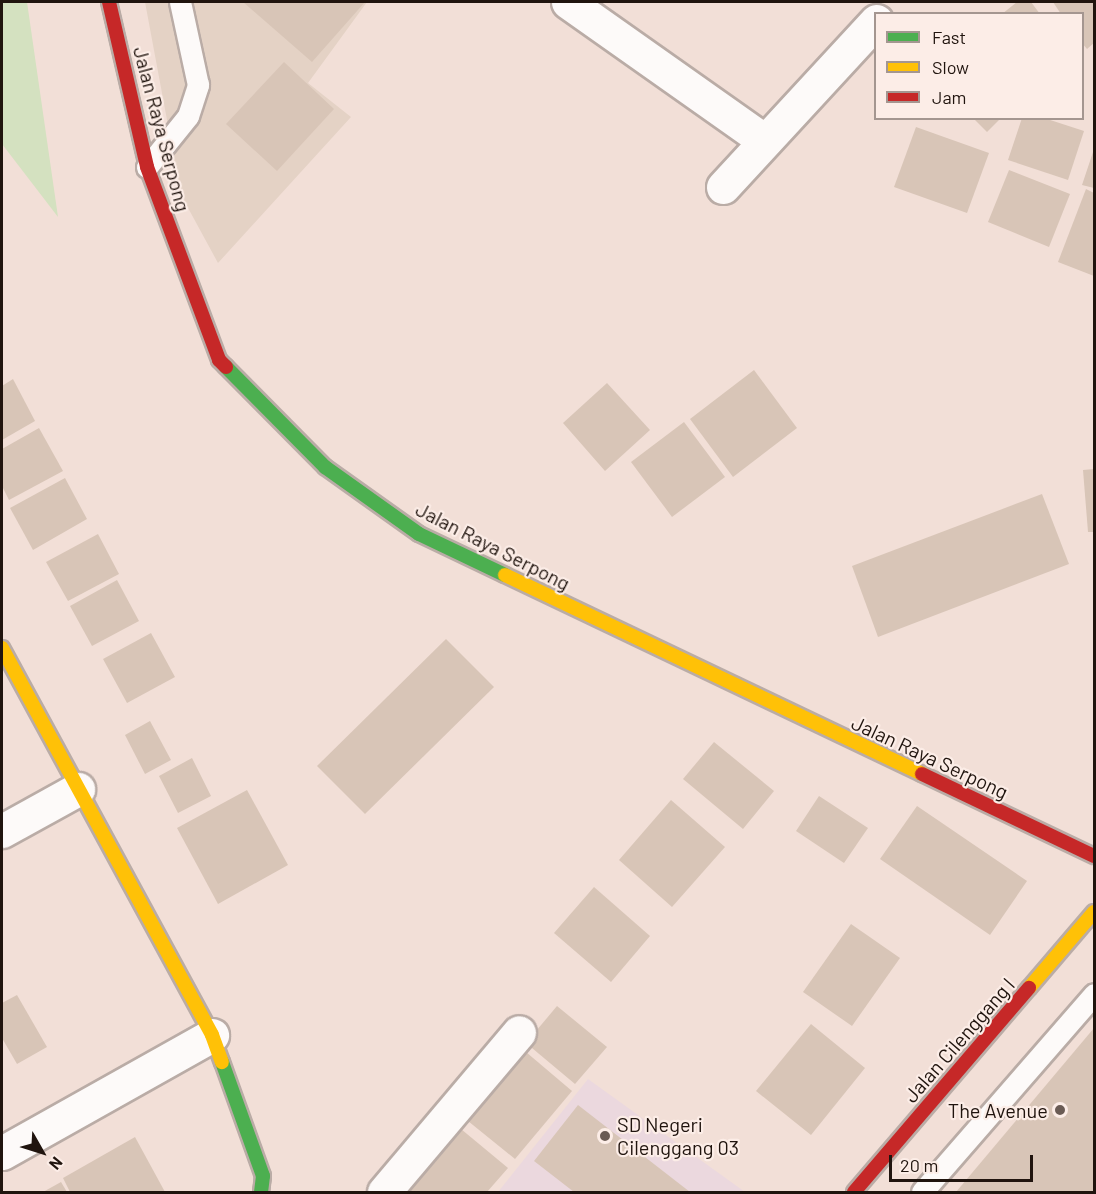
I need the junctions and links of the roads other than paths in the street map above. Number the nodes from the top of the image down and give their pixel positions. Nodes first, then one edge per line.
1 (109, 2) edge
2 (180, 2) edge
3 (568, 2) edge
4 (874, 23) edge
5 (765, 141) junction
6 (147, 166) junction
7 (723, 188) dead end
8 (2, 648) edge
9 (78, 789) junction
10 (2, 831) edge
11 (1095, 856) edge
12 (1095, 912) edge
13 (1095, 994) edge
14 (519, 1032) dead end
15 (212, 1035) junction
16 (2, 1153) edge
17 (261, 1192) edge
18 (384, 1192) edge
19 (854, 1192) edge
20 (922, 1192) edge

1 - 6 main road, Jalan Raya Serpong
2 - 6 lane
3 - 5 street
4 - 5 street
5 - 7 street
6 - 11 main road, Jalan Raya Serpong
8 - 9 main road
9 - 10 street
9 - 15 main road
12 - 19 main road, Jalan Cilenggang I
13 - 20 lane
14 - 18 street
15 - 16 street
15 - 17 main road

